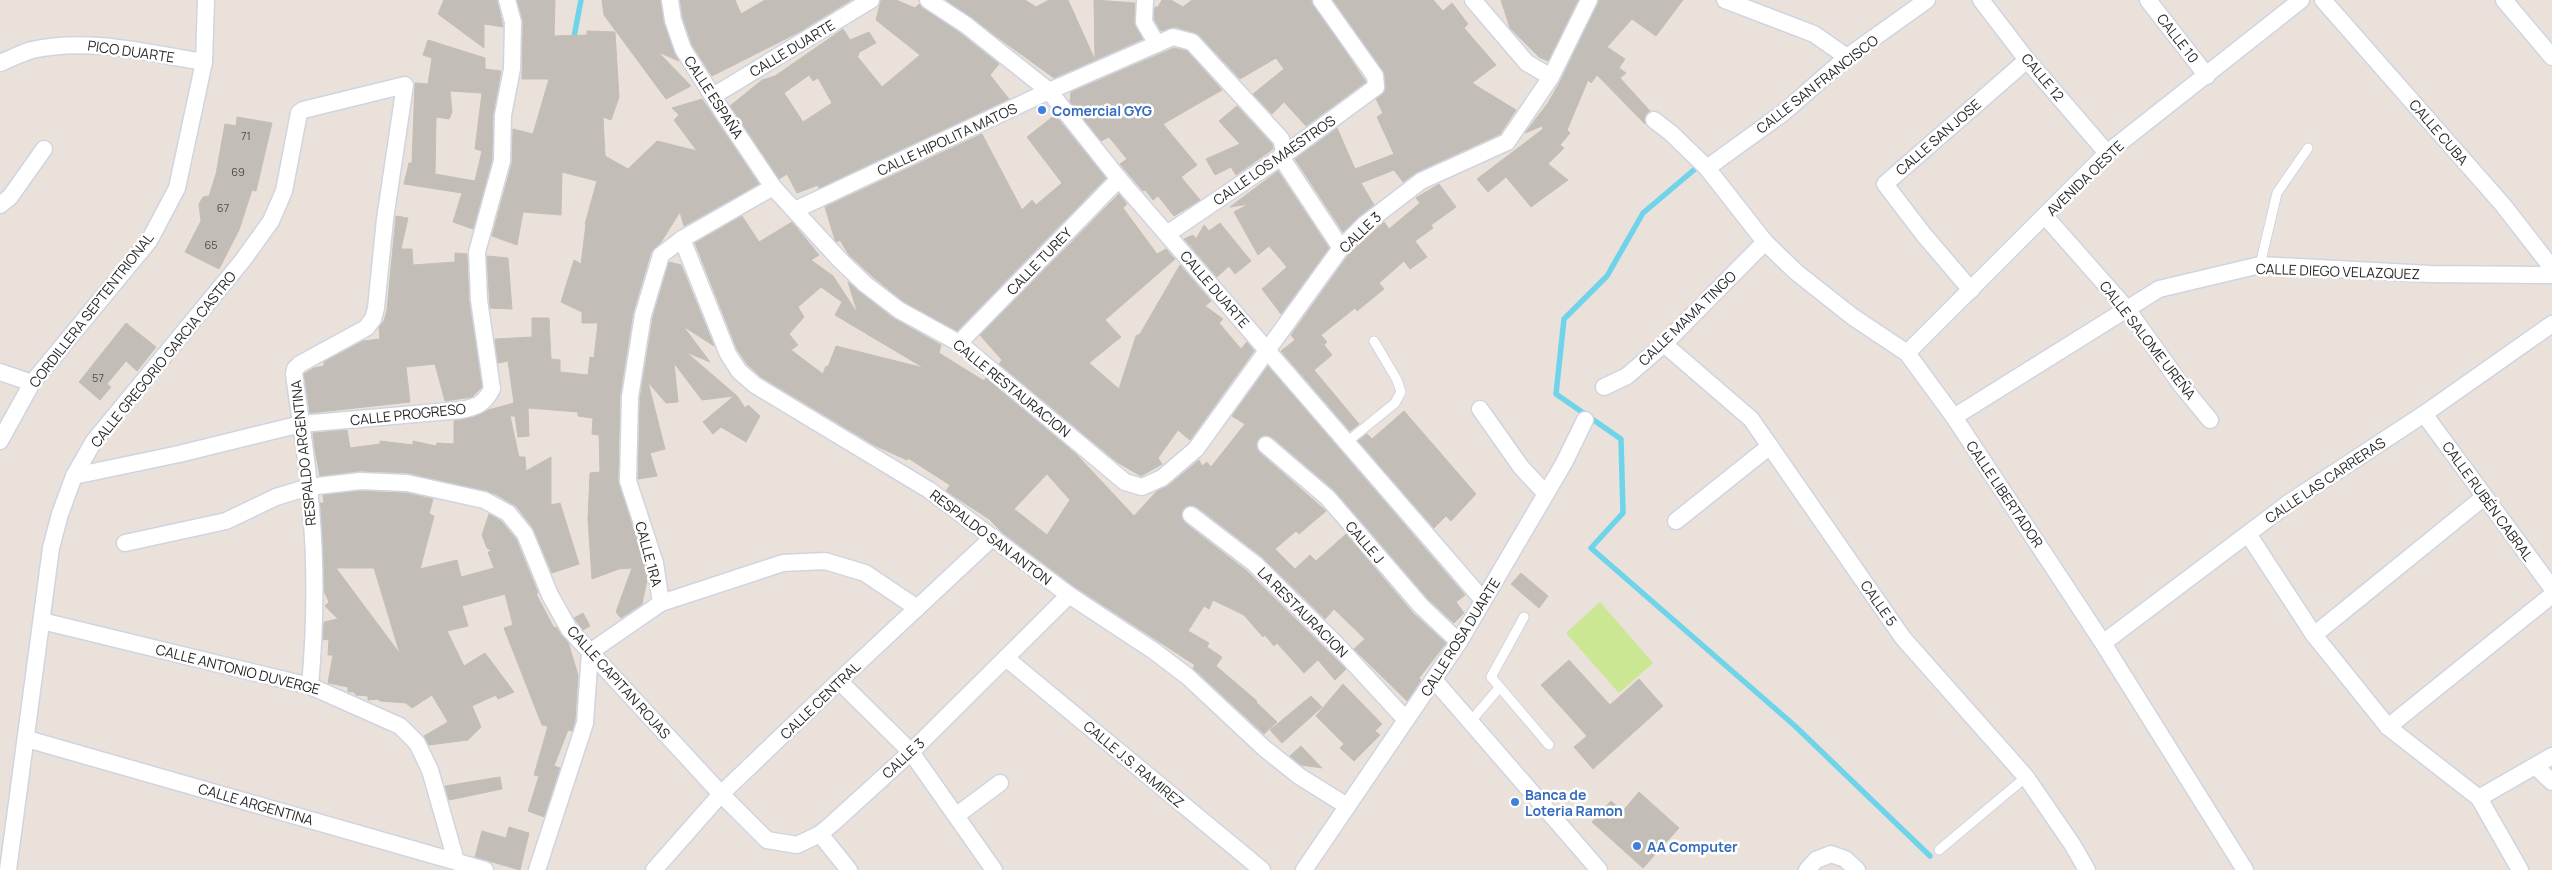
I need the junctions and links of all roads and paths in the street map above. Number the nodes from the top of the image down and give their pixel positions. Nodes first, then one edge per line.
1 (206, 0) edge
2 (507, 0) edge
3 (670, 0) edge
4 (872, 0) edge
5 (928, 0) edge
6 (1145, 0) edge
7 (1321, 0) edge
8 (1473, 0) edge
9 (1589, 0) edge
10 (1725, 0) edge
11 (1927, 0) edge
12 (1981, 0) edge
13 (2148, 0) edge
14 (2301, 0) edge
15 (2323, 0) edge
16 (2504, 0) edge
17 (1157, 44) junction
18 (2552, 57) edge
19 (1847, 58) junction
20 (2027, 60) junction
21 (204, 62) junction
22 (0, 63) edge
23 (2207, 76) junction
24 (1551, 77) junction
25 (405, 86) joint
26 (1049, 91) junction
27 (713, 96) junction
28 (1654, 120) dead end
29 (2308, 148) dead end
30 (44, 149) dead end
31 (2107, 152) junction
32 (1281, 157) junction
33 (1707, 168) junction
34 (1119, 179) junction
35 (773, 187) junction
36 (0, 205) edge
37 (795, 210) junction
38 (2045, 216) junction
39 (1167, 234) junction
40 (682, 239) junction
41 (1765, 242) junction
42 (1341, 248) junction
43 (2260, 265) junction
44 (2552, 268) edge
45 (2552, 275) edge
46 (1971, 290) junction
47 (2127, 309) junction
48 (2552, 324) edge
49 (1374, 341) dead end
50 (959, 343) junction
51 (1664, 344) junction
52 (1268, 351) junction
53 (1907, 353) junction
54 (0, 372) edge
55 (32, 383) junction
56 (1604, 387) dead end
57 (1480, 409) dead end
58 (2424, 414) junction
59 (1954, 417) junction
60 (1585, 420) dead end
61 (2210, 420) dead end
62 (301, 424) junction
63 (0, 441) edge
64 (1347, 442) junction
65 (1266, 446) dead end
66 (1770, 446) junction
67 (74, 476) junction
68 (1142, 486) joint
69 (309, 487) junction
70 (1546, 494) junction
71 (2484, 497) junction
72 (1191, 515) dead end
73 (1676, 521) dead end
74 (2248, 534) junction
75 (994, 537) junction
76 (124, 543) dead end
77 (2552, 588) edge
78 (1069, 595) junction
79 (2552, 595) edge
80 (1483, 600) junction
81 (661, 603) junction
82 (917, 608) junction
83 (1524, 617) dead end
84 (42, 621) junction
85 (2314, 636) junction
86 (1459, 642) junction
87 (2103, 643) junction
88 (590, 652) junction
89 (1006, 658) junction
90 (839, 681) junction
91 (1435, 681) junction
92 (310, 686) junction
93 (1499, 688) junction
94 (1406, 720) junction
95 (1471, 721) junction
96 (2388, 727) junction
97 (27, 739) junction
98 (1549, 745) dead end
99 (911, 752) junction
100 (2552, 756) edge
101 (2535, 766) junction
102 (2026, 777) junction
103 (2552, 782) edge
104 (1000, 783) dead end
105 (722, 794) junction
106 (2479, 798) junction
107 (1346, 806) junction
108 (957, 815) junction
109 (820, 834) junction
110 (1939, 850) dead end
111 (456, 861) junction
112 (8, 870) edge
113 (485, 870) edge
114 (537, 870) edge
115 (654, 870) edge
116 (848, 870) edge
117 (994, 870) edge
118 (1262, 870) edge
119 (1304, 870) edge
120 (1599, 870) edge
121 (1807, 870) edge
122 (1857, 870) edge
123 (2087, 870) edge
124 (2244, 870) edge
125 (2520, 870) edge

1 - 21 street, CORDILLERA SEPTENTRIONAL
2 - 62 street, CALLE PROGRESO
3 - 27 street, CALLE ESPAÑA
4 - 27 street, CALLE DUARTE
5 - 26 street, CALLE DUARTE
6 - 17 street
7 - 32 street, CALLE LOS MAESTROS
8 - 24 street
9 - 24 street, CALLE 3
10 - 19 street
11 - 19 street, CALLE SAN FRANCISCO
12 - 20 street, CALLE 12
13 - 23 street, CALLE 10
14 - 23 street, AVENIDA OESTE
15 - 44 street, CALLE CUBA
16 - 18 street
17 - 26 street, CALLE HIPOLITA MATOS
17 - 32 street, CALLE HIPOLITA MATOS
19 - 33 street, CALLE SAN FRANCISCO
20 - 31 street, CALLE 12
20 - 46 street, CALLE SAN JOSE
21 - 22 street, PICO DUARTE
21 - 55 street, CORDILLERA SEPTENTRIONAL
23 - 31 street, AVENIDA OESTE
24 - 42 street, CALLE 3
25 - 62 street, RESPALDO ARGENTINA
25 - 67 street, CALLE GREGORIO GARCIA CASTRO
26 - 34 street, CALLE DUARTE
26 - 37 street, CALLE HIPOLITA MATOS
27 - 35 street, CALLE ESPAÑA
28 - 33 street, CALLE LIBERTADOR
29 - 43 lane
30 - 36 street
31 - 38 street, AVENIDA OESTE
32 - 39 street, CALLE LOS MAESTROS
32 - 42 street, CALLE HIPOLITA MATOS
33 - 41 street, CALLE LIBERTADOR
34 - 39 street, CALLE DUARTE
34 - 50 street, CALLE TUREY
35 - 37 street, CALLE RESTAURACION
35 - 40 street
37 - 50 street, CALLE RESTAURACION
38 - 46 street, AVENIDA OESTE
38 - 47 street, CALLE SALOME UREÑA
39 - 52 street, CALLE DUARTE
40 - 75 street, RESPALDO SAN ANTON
40 - 81 street, CALLE 1RA
41 - 51 street, CALLE MAMA TINGO
41 - 53 street, CALLE LIBERTADOR
42 - 52 street, CALLE 3
43 - 45 street, CALLE DIEGO VELAZQUEZ
43 - 47 street, CALLE DIEGO VELAZQUEZ
46 - 53 street, AVENIDA OESTE
47 - 59 street, CALLE DIEGO VELAZQUEZ
47 - 61 street, CALLE SALOME UREÑA
48 - 58 street, CALLE LAS CARRERAS
49 - 64 lane
50 - 68 street, CALLE RESTAURACION
51 - 56 street, CALLE MAMA TINGO
51 - 66 street, CALLE 5
52 - 64 street, CALLE DUARTE
52 - 68 street, CALLE 3
53 - 59 street, CALLE LIBERTADOR
54 - 55 street
55 - 63 street, CORDILLERA SEPTENTRIONAL
57 - 70 street
58 - 71 street, CALLE RUBÉN CABRAL
58 - 74 street, CALLE LAS CARRERAS
59 - 87 street, CALLE LIBERTADOR
60 - 70 street, CALLE ROSA DUARTE
62 - 67 street, CALLE PROGRESO
62 - 69 street, RESPALDO ARGENTINA
64 - 80 street, CALLE DUARTE
65 - 86 street, CALLE J
66 - 73 street
66 - 102 street, CALLE 5
67 - 84 street, CALLE GREGORIO GARCIA CASTRO
69 - 76 street, CALLE CAPITAN ROJAS
69 - 88 street, CALLE CAPITAN ROJAS
69 - 92 street, RESPALDO ARGENTINA
70 - 80 street, CALLE ROSA DUARTE
71 - 77 street, CALLE RUBÉN CABRAL
71 - 85 street
72 - 94 street, LA RESTAURACION
74 - 85 street
74 - 87 street, CALLE LAS CARRERAS
75 - 78 street, RESPALDO SAN ANTON
75 - 82 street, CALLE CENTRAL
78 - 89 street, CALLE 3
78 - 107 street, RESPALDO SAN ANTON
79 - 96 street
80 - 86 street, CALLE ROSA DUARTE
81 - 82 street
81 - 88 street, CALLE 1RA
82 - 90 street, CALLE CENTRAL
83 - 93 lane
84 - 92 street, CALLE ANTONIO DUVERGE
84 - 97 street, CALLE GREGORIO GARCIA CASTRO
85 - 96 street
86 - 91 street, CALLE ROSA DUARTE
87 - 124 street, CALLE LIBERTADOR
88 - 105 street, CALLE CAPITAN ROJAS
88 - 114 street
89 - 99 street, CALLE 3
89 - 118 street, CALLE J.S. RAMIREZ
90 - 99 street
90 - 105 street, CALLE CENTRAL
91 - 94 street, CALLE ROSA DUARTE
91 - 95 street
92 - 111 street, CALLE ANTONIO DUVERGE
93 - 95 lane
93 - 98 lane
94 - 107 street, CALLE ROSA DUARTE
95 - 120 street
96 - 106 street
97 - 111 street, CALLE ARGENTINA
97 - 112 street, CALLE GREGORIO GARCIA CASTRO
99 - 108 street
99 - 109 street, CALLE 3
100 - 101 street
101 - 103 street
101 - 106 street
102 - 110 lane
102 - 123 street, CALLE 5
104 - 108 street
105 - 109 street, CALLE 3
105 - 115 street, CALLE CENTRAL
106 - 125 street
107 - 119 street, CALLE ROSA DUARTE
108 - 117 street
109 - 116 street
111 - 113 street, CALLE ARGENTINA
121 - 122 street

